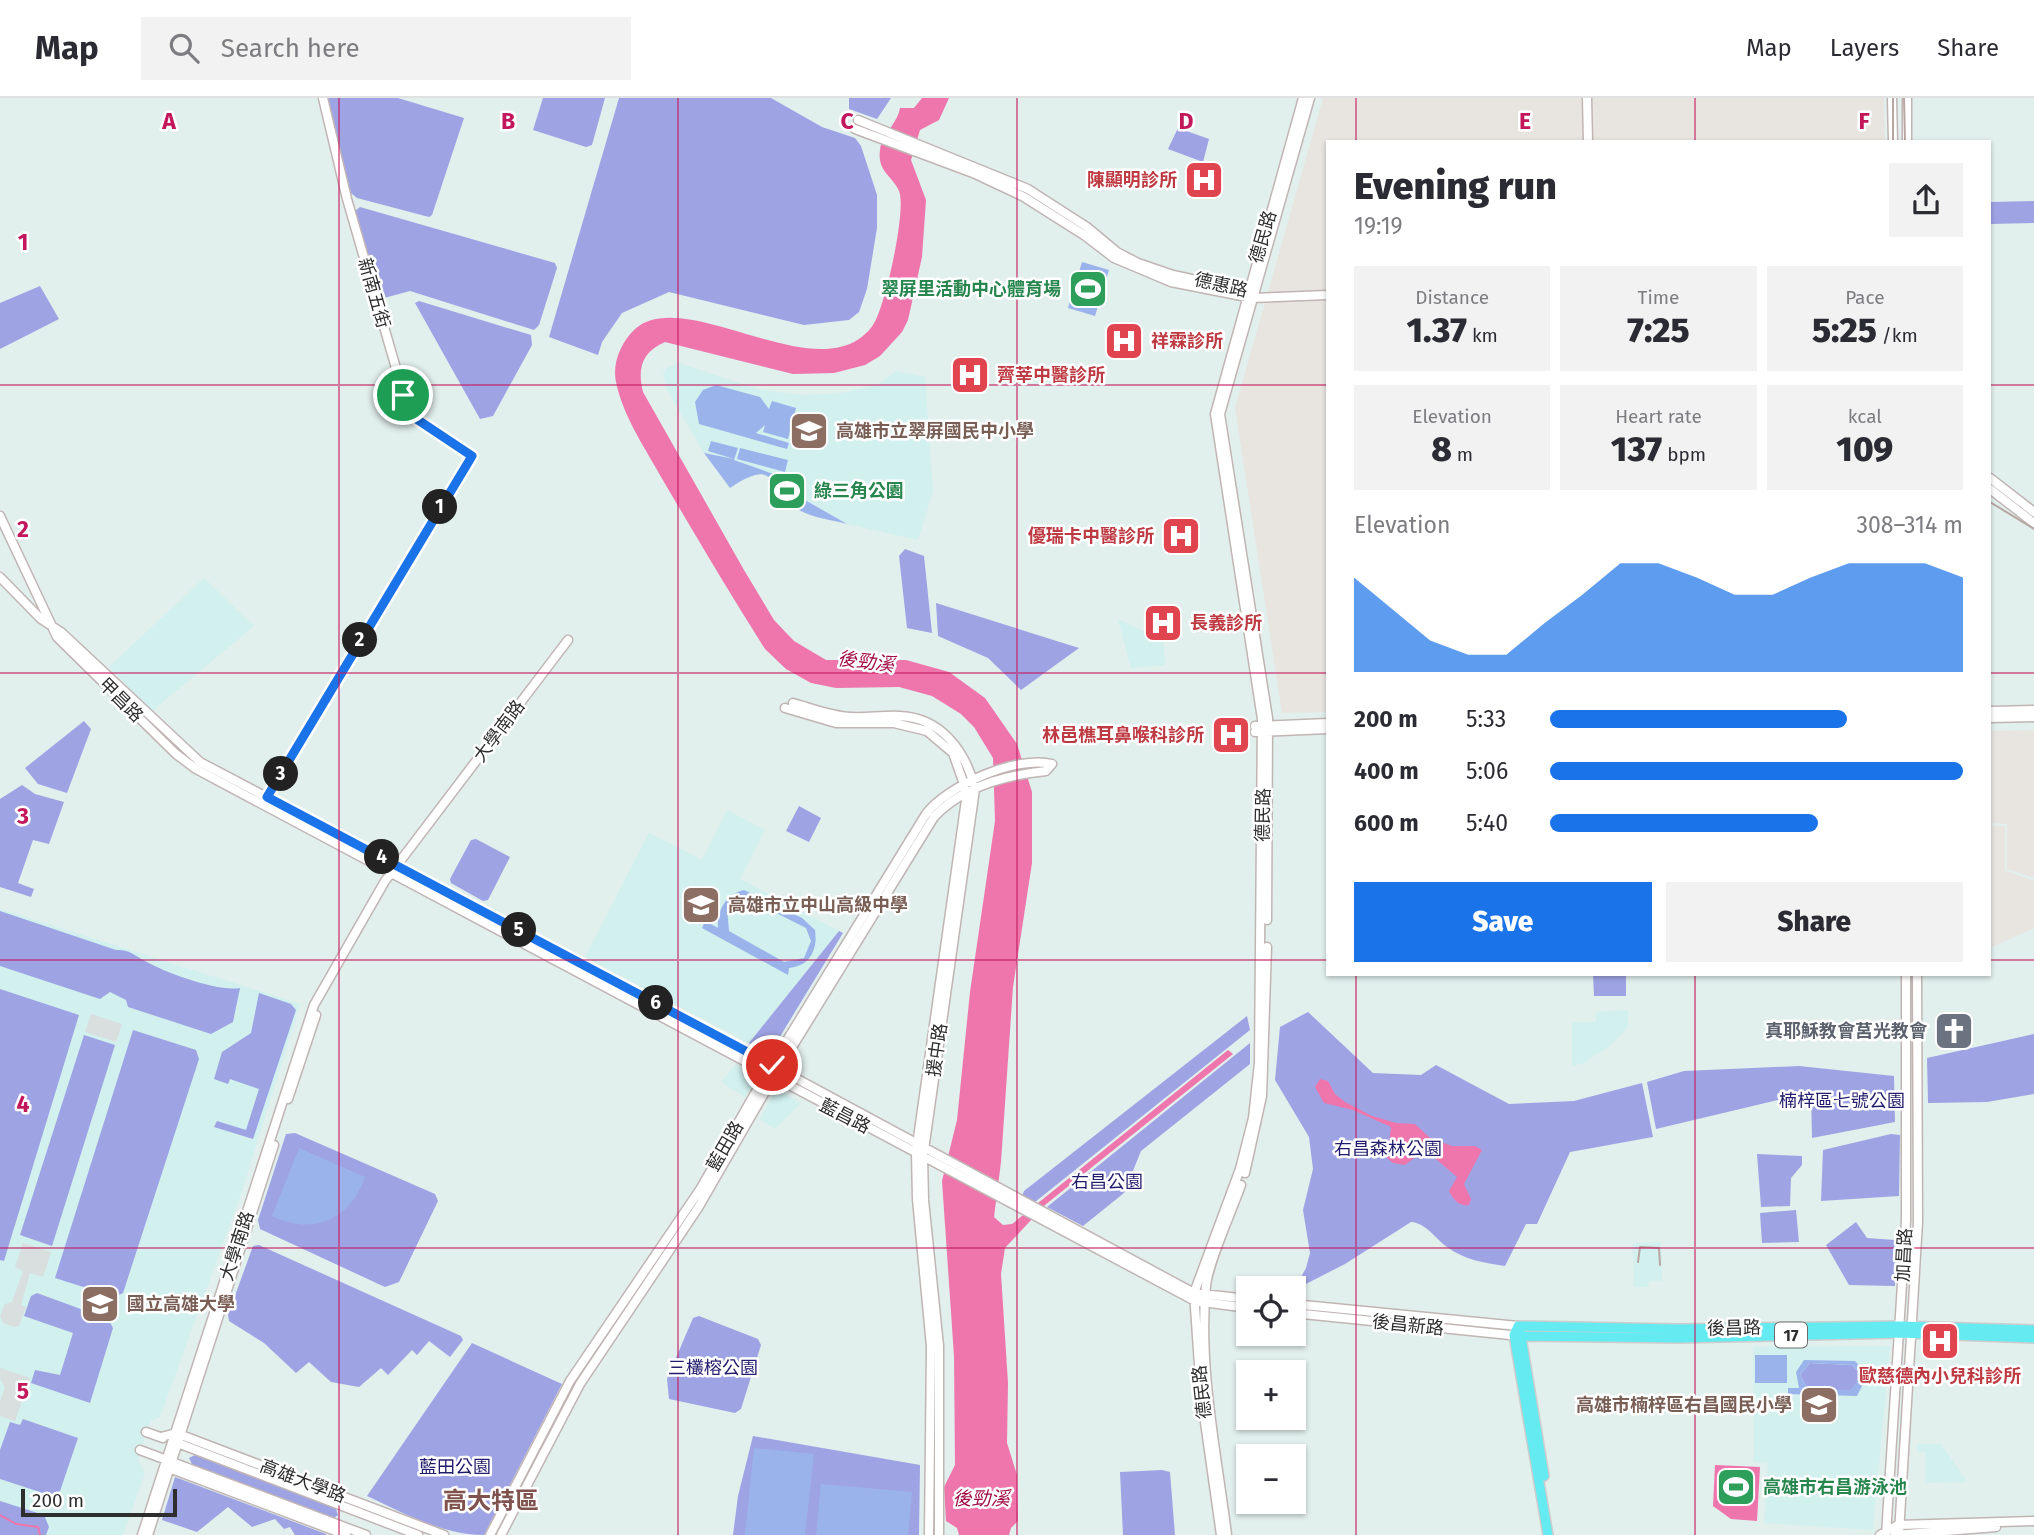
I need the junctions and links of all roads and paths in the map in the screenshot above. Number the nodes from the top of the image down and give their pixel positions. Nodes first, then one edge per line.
1 (323, 98) edge
2 (1303, 98) edge
3 (1310, 98) edge
4 (1587, 98) edge
5 (1892, 98) edge
6 (1907, 98) edge
7 (858, 120) dead end
8 (855, 130) dead end
9 (1588, 140) edge
10 (1893, 140) edge
11 (1907, 140) edge
12 (937, 155) junction
13 (1252, 295) junction
14 (1326, 295) edge
15 (1991, 479) edge
16 (1991, 490) edge
17 (2034, 512) edge
18 (0, 516) edge
19 (2034, 523) edge
20 (0, 577) edge
21 (51, 626) junction
22 (568, 640) dead end
23 (793, 703) dead end
24 (785, 708) dead end
25 (1991, 710) edge
26 (2034, 710) edge
27 (2034, 717) edge
28 (1991, 718) edge
29 (1326, 723) edge
30 (1262, 729) junction
31 (1326, 729) edge
32 (198, 766) joint
33 (1046, 767) dead end
34 (974, 785) junction
35 (266, 801) junction
36 (394, 868) junction
37 (1906, 976) edge
38 (1917, 976) edge
39 (776, 1066) junction
40 (770, 1076) junction
41 (921, 1150) junction
42 (1200, 1298) junction
43 (1236, 1299) edge
44 (1236, 1306) edge
45 (1306, 1306) edge
46 (1306, 1314) edge
47 (1900, 1329) junction
48 (1913, 1329) junction
49 (2034, 1330) edge
50 (1518, 1332) junction
51 (2034, 1338) edge
52 (146, 1432) dead end
53 (178, 1438) junction
54 (140, 1450) dead end
55 (169, 1463) junction
56 (2034, 1524) edge
57 (1897, 1531) edge
58 (1883, 1533) edge
59 (142, 1535) edge
60 (148, 1535) edge
61 (346, 1535) edge
62 (366, 1535) edge
63 (418, 1535) edge
64 (444, 1535) edge
65 (489, 1535) edge
66 (501, 1535) edge
67 (929, 1535) edge
68 (939, 1535) edge
69 (1221, 1535) edge
70 (1227, 1535) edge
71 (1548, 1535) edge
72 (1554, 1535) edge

1 - 35 street, 新南五街
2 - 13 street, 德民路
3 - 13 street, 德民路
4 - 9 street
5 - 10 street
6 - 11 street
7 - 12 street, 德惠路
8 - 12 street, 德惠路
12 - 13 street, 德惠路
13 - 14 street, 德惠路
13 - 30 street, 德民路
15 - 17 street
16 - 19 street
18 - 21 street
20 - 21 street, 甲昌路
21 - 32 street, 甲昌路
22 - 36 street, 大學南路
23 - 34 street
24 - 34 street
25 - 26 street
27 - 28 street
29 - 30 street
30 - 31 street
30 - 42 street, 德民路
32 - 35 street, 藍昌路
33 - 34 street, 藍田路
34 - 39 street, 藍田路
34 - 41 street, 援中路
35 - 36 street, 藍昌路
36 - 39 street, 藍昌路
36 - 40 street, 藍昌路
36 - 53 street, 大學南路
37 - 47 street, 加昌路
38 - 48 street, 加昌路
39 - 40 street, 藍田路
39 - 41 street, 藍昌路
40 - 41 street, 藍昌路
40 - 65 street, 藍田路
40 - 66 street, 藍田路
41 - 42 street, 藍昌路
41 - 67 street, 援中路
41 - 68 street, 援中路
42 - 43 street
42 - 44 street
42 - 69 street, 德民路
42 - 70 street, 德民路
45 - 50 street, 後昌新路
46 - 50 street, 後昌新路
47 - 48 main road, 後昌路 / 17
47 - 50 main road, 後昌路 / 17
47 - 58 street, 加昌路
48 - 49 main road, 後昌路 / 17
48 - 51 main road, 後昌路 / 17
48 - 57 street, 加昌路
50 - 71 main road
50 - 72 main road
52 - 53 street
53 - 55 street, 大學南路
53 - 63 street, 高雄大學路
53 - 64 street, 高雄大學路
54 - 55 street, 高雄大學路
55 - 59 street, 大學南路
55 - 60 street, 大學南路
55 - 61 street, 高雄大學路
55 - 62 street, 高雄大學路
56 - 57 street
57 - 58 street

